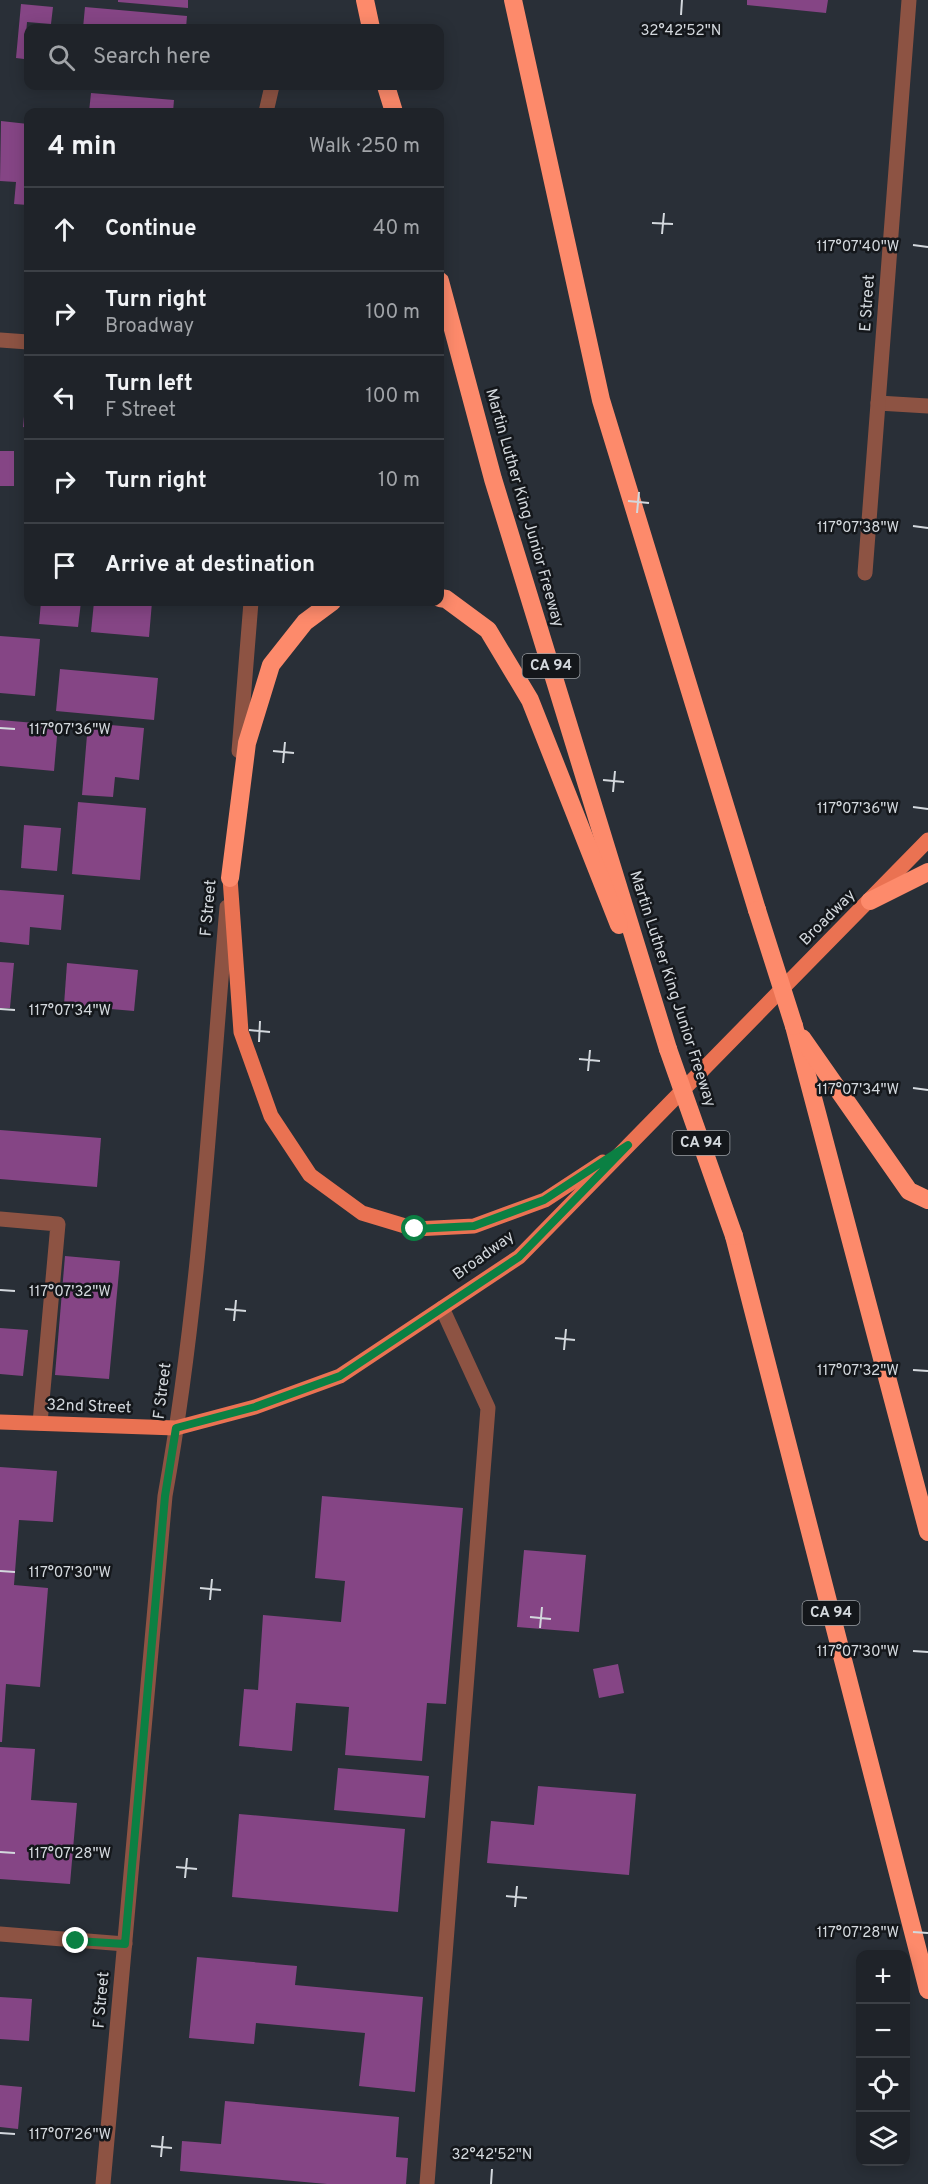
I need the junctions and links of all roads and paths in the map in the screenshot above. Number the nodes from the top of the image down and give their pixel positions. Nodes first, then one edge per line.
1 (365, 0) edge
2 (513, 0) edge
3 (909, 0) edge
4 (370, 24) edge
5 (271, 90) edge
6 (387, 90) edge
7 (267, 108) edge
8 (393, 108) edge
9 (444, 296) edge
10 (0, 340) edge
11 (24, 342) edge
12 (878, 403) junction
13 (928, 406) edge
14 (865, 573) dead end
15 (444, 599) edge
16 (250, 606) edge
17 (327, 606) edge
18 (928, 840) edge
19 (928, 872) edge
20 (230, 878) junction
21 (870, 901) junction
22 (794, 1026) junction
23 (668, 1049) junction
24 (628, 1145) junction
25 (928, 1200) edge
26 (0, 1219) edge
27 (442, 1308) junction
28 (0, 1422) edge
29 (40, 1424) junction
30 (176, 1428) junction
31 (928, 1532) edge
32 (0, 1934) edge
33 (125, 1944) junction
34 (928, 1990) edge
35 (103, 2184) edge
36 (428, 2184) edge

1 - 4 highway
2 - 22 highway, bridge
3 - 12 street, E Street
5 - 7 street
6 - 8 highway
9 - 23 highway, Martin Luther King Junior Freeway / CA 94
10 - 11 street
12 - 13 street
12 - 14 street, E Street
15 - 23 highway
16 - 20 street, F Street
17 - 20 highway
18 - 21 main road, Broadway
19 - 21 highway
20 - 24 main road
20 - 30 street, F Street
21 - 24 main road, Broadway
22 - 25 highway
22 - 31 highway
23 - 34 highway, Martin Luther King Junior Freeway / CA 94, bridge
24 - 27 main road, Broadway
26 - 29 street
27 - 30 main road, Broadway
27 - 36 street
28 - 29 main road, 32nd Street
29 - 30 main road, 32nd Street
30 - 33 street, F Street
32 - 33 street
33 - 35 street, F Street

